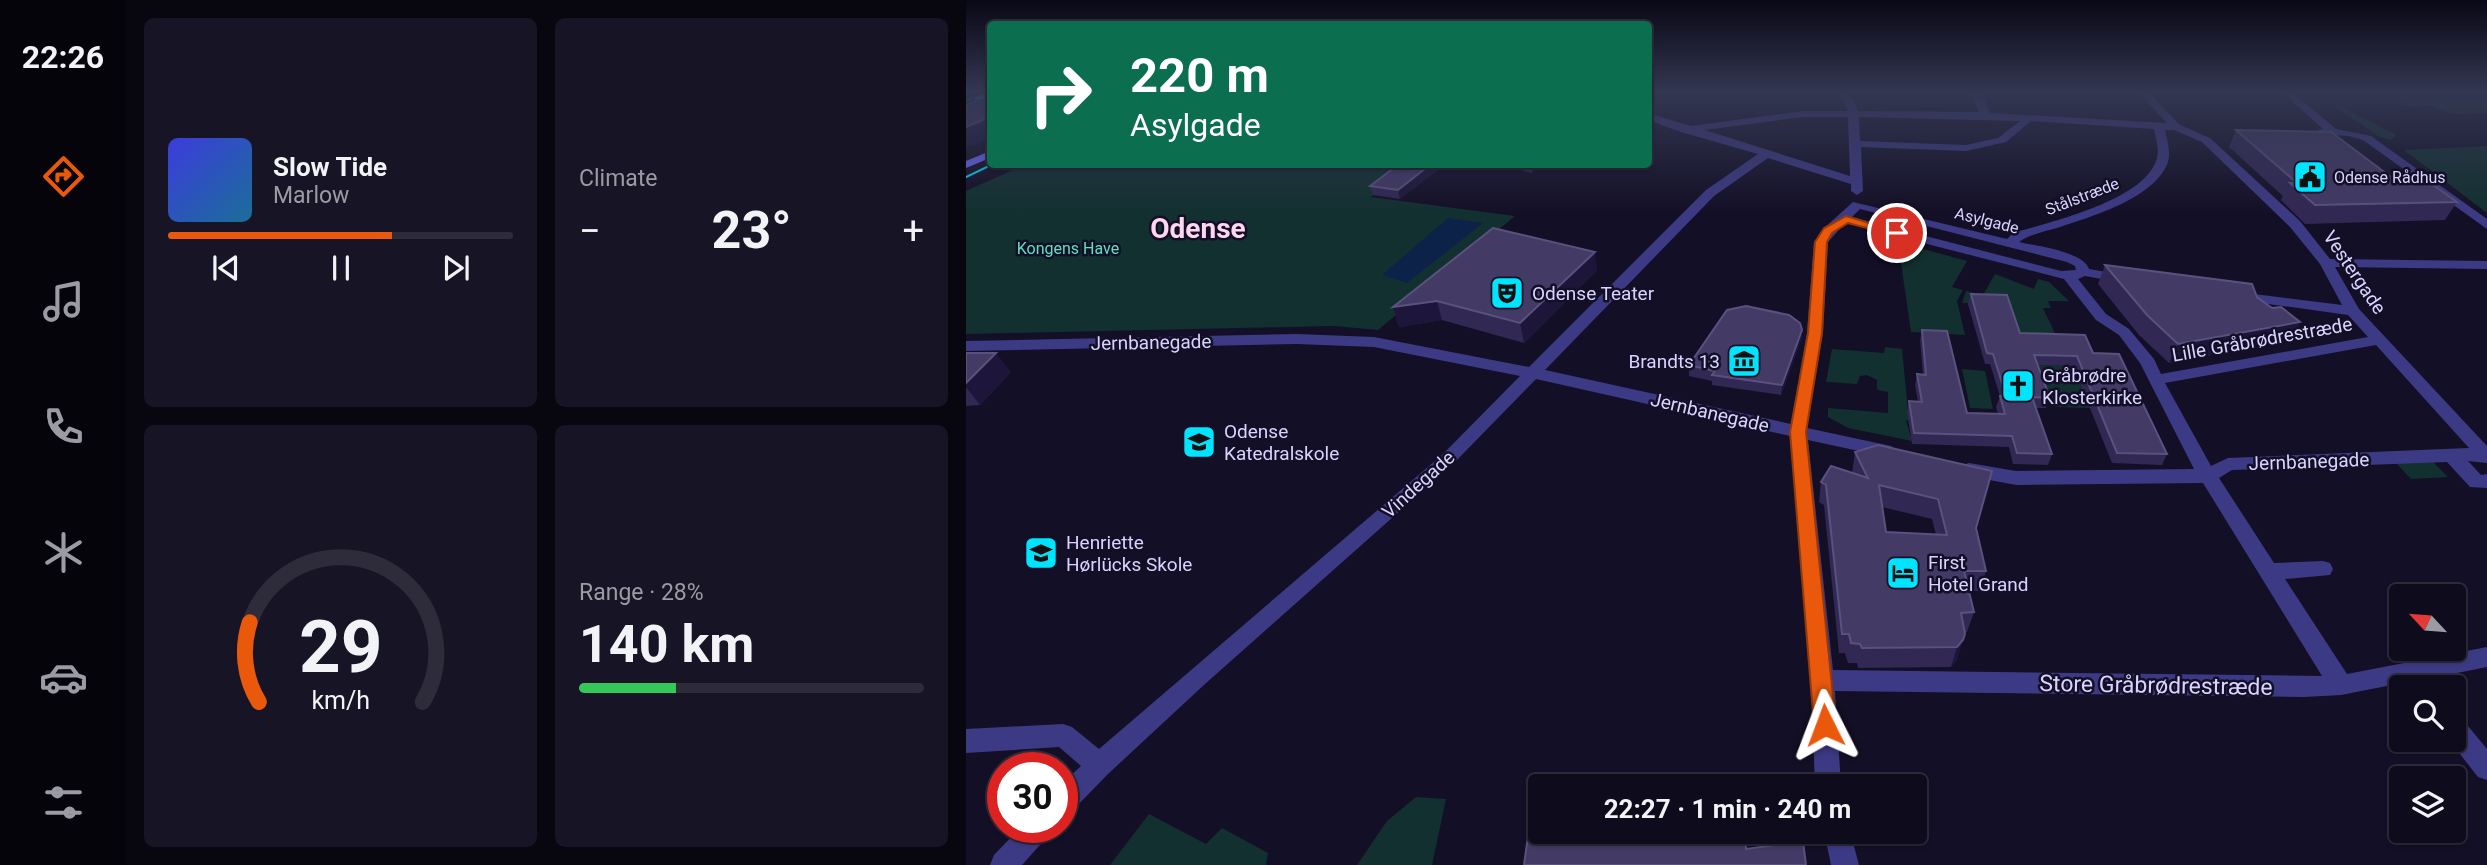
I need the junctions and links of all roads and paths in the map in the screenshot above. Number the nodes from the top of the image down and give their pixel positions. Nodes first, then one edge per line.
1 (1696, 133) edge
2 (1856, 133) edge
3 (2010, 133) edge
4 (2160, 133) edge
5 (2191, 133) edge
6 (2338, 133) edge
7 (2206, 140) junction
8 (2231, 141) dead end
9 (2308, 142) edge
10 (1857, 144) junction
11 (2380, 147) junction
12 (987, 155) edge
13 (1764, 155) junction
14 (966, 165) edge
15 (1857, 176) junction
16 (1857, 205) junction
17 (1846, 219) junction
18 (2484, 222) edge
19 (2010, 243) junction
20 (2326, 263) junction
21 (2487, 265) edge
22 (2076, 274) junction
23 (2145, 283) edge
24 (2222, 294) edge
25 (2353, 311) junction
26 (2377, 340) junction
27 (966, 346) edge
28 (1532, 373) junction
29 (2155, 380) junction
30 (1798, 432) junction
31 (2452, 455) junction
32 (2486, 456) edge
33 (1913, 457) edge
34 (1951, 466) edge
35 (2208, 476) junction
36 (2487, 481) edge
37 (2268, 569) junction
38 (2323, 569) dead end
39 (2487, 657) edge
40 (2426, 675) edge
41 (1823, 680) junction
42 (2389, 681) edge
43 (2342, 685) junction
44 (966, 741) edge
45 (2466, 743) edge
46 (1099, 765) junction
47 (2487, 768) edge
48 (1827, 774) edge
49 (1078, 787) edge
50 (1024, 843) edge
51 (1840, 844) edge
52 (1004, 865) edge
53 (1845, 865) edge

1 - 13 street
2 - 10 street
3 - 10 street
4 - 19 street, Stålstræde
5 - 7 street, Vestergade
6 - 11 street
7 - 8 street
7 - 20 street, Vestergade
9 - 11 street
10 - 15 street
11 - 18 street
12 - 14 street
13 - 15 street
13 - 28 street, Vindegade
15 - 16 street
16 - 17 street
16 - 19 street, Asylgade
17 - 22 street, Asylgade
17 - 30 street
19 - 22 street, Asylgade
20 - 21 street
20 - 25 street, Vestergade
22 - 23 street, Asylgade
22 - 29 street
24 - 25 street
25 - 26 street, Vestergade
26 - 29 street, Lille Gråbrødrestræde
26 - 32 street, Vestergade
27 - 28 street, Jernbanegade
28 - 30 street, Jernbanegade
28 - 46 street, Vindegade
29 - 35 street
30 - 33 street, Jernbanegade
30 - 41 street
31 - 32 street, Jernbanegade
31 - 35 street, Jernbanegade
31 - 36 street
34 - 35 street, Jernbanegade
35 - 37 street
37 - 38 street
37 - 43 street
39 - 40 street, Store Gråbrødrestræde
41 - 43 street, Store Gråbrødrestræde
41 - 48 street
42 - 43 street, Store Gråbrødrestræde
44 - 46 street
45 - 47 street
46 - 49 street, Vindegade
50 - 52 street
51 - 53 street

